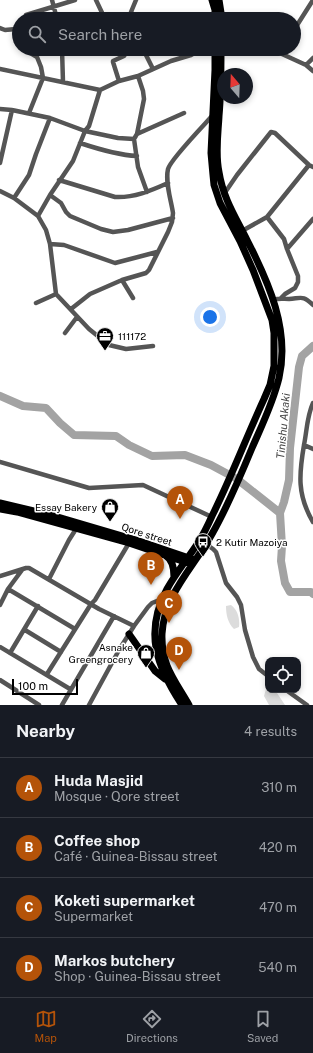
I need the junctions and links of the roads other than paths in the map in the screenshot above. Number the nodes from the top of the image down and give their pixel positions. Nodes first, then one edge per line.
1 (52, 0) edge
2 (75, 0) edge
3 (96, 0) edge
4 (136, 0) edge
5 (212, 0) edge
6 (219, 0) edge
7 (313, 0) edge
8 (54, 6) junction
9 (35, 12) edge
10 (55, 12) edge
11 (102, 12) edge
12 (131, 12) edge
13 (215, 12) edge
14 (221, 12) edge
15 (301, 19) edge
16 (0, 28) edge
17 (12, 29) edge
18 (35, 56) edge
19 (62, 56) edge
20 (124, 56) edge
21 (147, 56) edge
22 (188, 56) edge
23 (214, 56) edge
24 (221, 56) edge
25 (290, 56) edge
26 (313, 58) edge
27 (306, 65) junction
28 (0, 69) edge
29 (153, 69) junction
30 (313, 71) edge
31 (138, 76) junction
32 (43, 78) junction
33 (119, 81) junction
34 (63, 82) junction
35 (100, 90) junction
36 (0, 110) edge
37 (12, 110) junction
38 (29, 113) junction
39 (184, 113) dead end
40 (216, 116) junction
41 (50, 118) junction
42 (85, 131) junction
43 (135, 136) junction
44 (80, 143) junction
45 (137, 156) junction
46 (0, 163) edge
47 (311, 166) edge
48 (59, 180) junction
49 (168, 183) junction
50 (0, 191) edge
51 (147, 192) junction
52 (224, 194) junction
53 (50, 195) junction
54 (14, 198) junction
55 (38, 216) junction
56 (267, 217) junction
57 (173, 218) junction
58 (313, 219) edge
59 (242, 231) junction
60 (50, 244) junction
61 (287, 249) junction
62 (157, 252) junction
63 (122, 280) junction
64 (56, 294) junction
65 (133, 298) dead end
66 (281, 298) junction
67 (273, 300) junction
68 (36, 303) dead end
69 (313, 305) edge
70 (71, 309) junction
71 (77, 317) junction
72 (65, 333) dead end
73 (153, 346) dead end
74 (313, 403) edge
75 (304, 445) junction
76 (313, 449) edge
77 (0, 462) edge
78 (0, 503) edge
79 (0, 509) edge
80 (212, 517) junction
81 (313, 522) edge
82 (76, 529) junction
83 (129, 543) junction
84 (206, 544) junction
85 (194, 548) junction
86 (173, 553) junction
87 (164, 554) junction
88 (186, 560) junction
89 (194, 562) junction
90 (22, 570) junction
91 (0, 576) edge
92 (174, 577) junction
93 (49, 579) junction
94 (8, 589) junction
95 (162, 599) junction
96 (91, 604) junction
97 (0, 605) edge
98 (38, 606) junction
99 (114, 616) junction
100 (134, 626) junction
101 (75, 629) junction
102 (25, 630) junction
103 (129, 634) junction
104 (0, 647) edge
105 (61, 652) junction
106 (10, 653) junction
107 (47, 674) junction
108 (265, 674) edge
109 (0, 680) edge
110 (167, 680) junction
111 (70, 689) junction
112 (290, 693) edge
113 (39, 705) edge
114 (62, 705) edge
115 (89, 705) edge
116 (182, 705) edge
117 (189, 705) edge
118 (307, 705) edge

1 - 8 street
2 - 8 street
3 - 11 street
4 - 12 street
5 - 13 main road
6 - 14 main road
7 - 15 street
8 - 9 street
8 - 10 street
16 - 17 street
18 - 32 street
19 - 34 street
20 - 33 street
21 - 29 street
22 - 29 street
23 - 40 main road
24 - 40 main road
25 - 27 street
26 - 27 street
27 - 30 street
28 - 32 street
29 - 31 street
31 - 33 street
31 - 43 street
32 - 34 street
32 - 38 street
33 - 35 street
34 - 35 street
35 - 42 street
36 - 37 street
37 - 38 street
37 - 46 street
38 - 41 street
39 - 43 street
40 - 49 street
40 - 52 main road
40 - 80 main road
41 - 42 street
41 - 54 street
42 - 43 street
42 - 44 street
43 - 45 street
44 - 45 street
44 - 48 street
45 - 51 street
47 - 52 street
47 - 56 street
48 - 51 street
48 - 53 street
49 - 51 street
49 - 57 street
50 - 54 street
52 - 59 main road
53 - 55 street
53 - 57 street
54 - 55 street
55 - 60 street
56 - 59 street
56 - 61 street
57 - 62 street
58 - 61 street
59 - 67 main road
60 - 62 street
60 - 64 street
61 - 66 street
62 - 63 street
63 - 65 street
63 - 70 street
64 - 68 street
64 - 70 street
66 - 67 street
66 - 69 street
67 - 84 main road
70 - 71 street
71 - 72 street
71 - 73 street
74 - 75 street
75 - 76 street
75 - 81 street
77 - 80 street
78 - 86 main road, Qore street
79 - 82 main road, Qore street
80 - 85 main road
82 - 83 main road, Qore street
82 - 93 street
83 - 87 main road, Qore street
83 - 96 street
84 - 89 main road
84 - 108 street
85 - 86 main road
85 - 88 main road
86 - 88 main road, Qore street
87 - 88 main road, Qore street
87 - 92 main road
88 - 89 main road, Qore street
88 - 92 main road
89 - 117 main road
90 - 91 street
90 - 93 street
90 - 94 street
92 - 95 main road
93 - 96 street
94 - 97 street
94 - 98 street
95 - 100 street
95 - 110 main road
96 - 99 street
96 - 101 street
98 - 101 street
98 - 102 street
99 - 100 street
99 - 111 street
100 - 103 street
101 - 105 street
102 - 105 street
102 - 106 street
103 - 110 main road
103 - 115 street
104 - 106 street
105 - 107 street
106 - 107 street
107 - 111 street
109 - 113 street
110 - 116 main road
111 - 114 street
112 - 118 street

